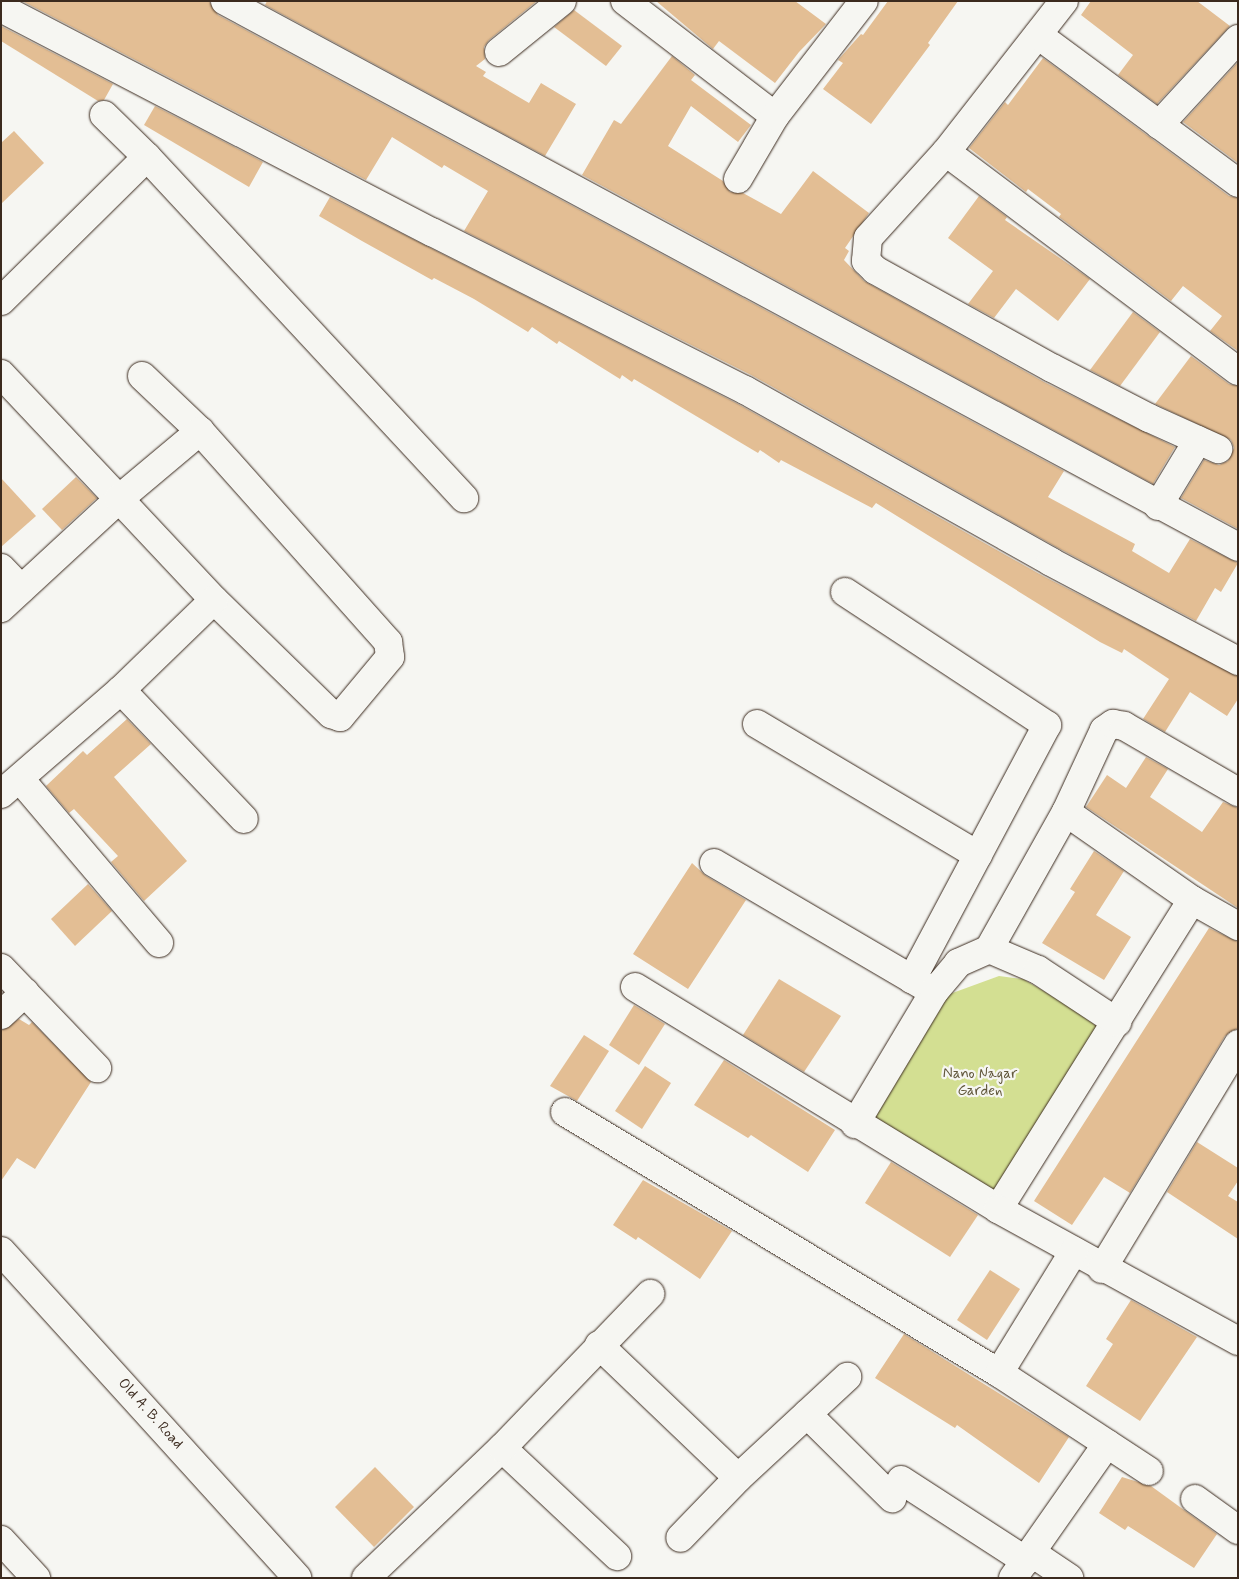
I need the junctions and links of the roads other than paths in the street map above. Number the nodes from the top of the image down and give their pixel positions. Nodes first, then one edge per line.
1 (225, 1) edge
2 (562, 1) edge
3 (625, 1) edge
4 (1064, 1) edge
5 (860, 3) edge
6 (1, 8) edge
7 (1038, 34) junction
8 (1238, 39) edge
9 (500, 52) dead end
10 (104, 115) dead end
11 (775, 116) junction
12 (1159, 125) junction
13 (946, 152) junction
14 (147, 157) junction
15 (738, 179) dead end
16 (1238, 183) edge
17 (1, 301) edge
18 (1238, 370) edge
19 (1, 374) edge
20 (142, 376) dead end
21 (200, 431) junction
22 (464, 498) dead end
23 (119, 499) junction
24 (1158, 506) junction
25 (1238, 547) edge
26 (1, 568) edge
27 (21, 589) junction
28 (845, 592) dead end
29 (214, 600) junction
30 (1, 608) edge
31 (1238, 661) edge
32 (120, 690) junction
33 (757, 724) dead end
34 (11, 786) edge
35 (1238, 792) edge
36 (1066, 812) junction
37 (244, 819) dead end
38 (978, 855) junction
39 (714, 862) dead end
40 (1192, 900) junction
41 (1238, 926) edge
42 (159, 943) dead end
43 (989, 949) junction
44 (1, 968) edge
45 (923, 985) junction
46 (635, 987) dead end
47 (26, 993) junction
48 (1, 1015) edge
49 (1117, 1022) junction
50 (1238, 1044) edge
51 (96, 1068) dead end
52 (565, 1112) dead end
53 (855, 1124) junction
54 (998, 1209) junction
55 (1, 1251) edge
56 (1074, 1251) junction
57 (1102, 1269) junction
58 (650, 1294) dead end
59 (1237, 1339) edge
60 (599, 1345) junction
61 (999, 1373) junction
62 (847, 1377) dead end
63 (807, 1414) junction
64 (1107, 1444) junction
65 (502, 1448) junction
66 (1149, 1470) dead end
67 (738, 1478) junction
68 (1195, 1499) dead end
69 (1238, 1530) edge
70 (680, 1538) dead end
71 (1, 1540) edge
72 (617, 1556) dead end
73 (1024, 1564) edge
74 (36, 1578) edge
75 (297, 1578) edge
76 (366, 1578) edge
77 (1069, 1578) edge

1 - 24 street
2 - 9 street
3 - 11 street
4 - 7 street
5 - 11 street
6 - 31 street
7 - 12 street
7 - 13 street
8 - 12 street
10 - 14 street
11 - 15 street
12 - 16 street
13 - 18 street
13 - 24 street
14 - 17 street
14 - 22 street
19 - 23 street
20 - 21 street
21 - 23 street
21 - 29 street
23 - 27 street
23 - 29 street
24 - 25 street
26 - 27 street
27 - 30 street
28 - 38 street
29 - 32 street
32 - 34 street
32 - 37 street
33 - 38 street
34 - 42 street
35 - 36 street
36 - 40 street
36 - 43 street
38 - 45 street
39 - 45 street
40 - 41 street
40 - 49 street
43 - 45 street
43 - 49 street
44 - 47 street
45 - 53 street
46 - 53 street
47 - 48 street
47 - 51 street
49 - 54 street
50 - 57 street
52 - 61 street
53 - 54 street
54 - 56 street
55 - 75 street, Old A. B. Road
56 - 57 street
56 - 61 street
57 - 59 street
58 - 60 street
60 - 65 street
60 - 67 street
61 - 64 street
62 - 63 street
63 - 67 street
63 - 73 street
64 - 66 street
64 - 73 street
65 - 72 street
65 - 76 street
67 - 70 street
68 - 69 street
71 - 74 street
73 - 77 street

